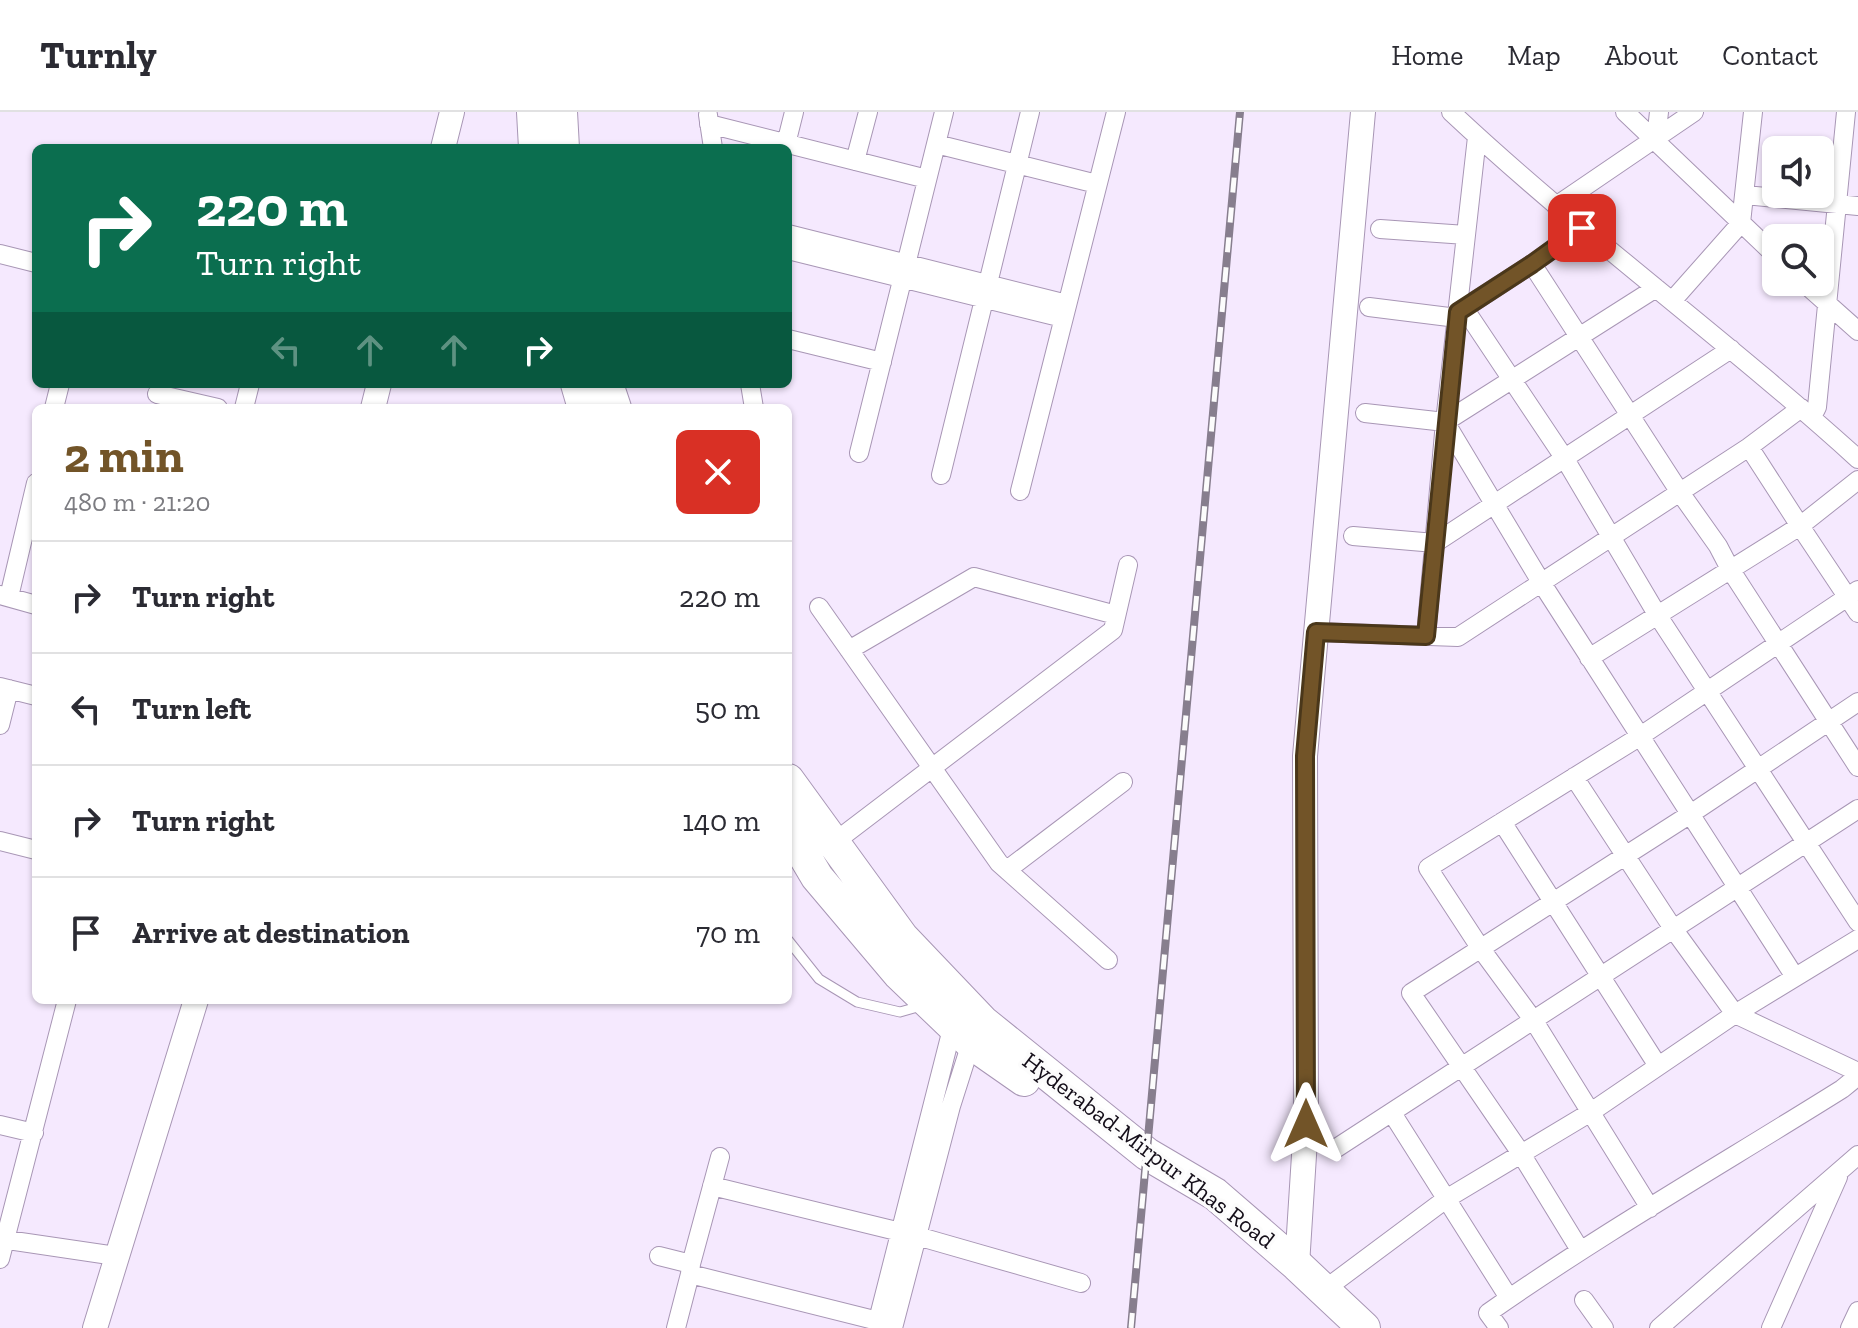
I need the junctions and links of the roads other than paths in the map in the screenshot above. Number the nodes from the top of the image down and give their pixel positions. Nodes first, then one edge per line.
1 (452, 112) edge
2 (533, 112) edge
3 (561, 112) edge
4 (794, 112) edge
5 (868, 112) edge
6 (944, 112) edge
7 (1030, 112) edge
8 (1116, 112) edge
9 (1363, 112) edge
10 (1625, 112) edge
11 (1659, 112) edge
12 (1694, 112) edge
13 (1753, 112) edge
14 (1846, 112) edge
15 (1453, 113) edge
16 (708, 118) edge
17 (1477, 137) junction
18 (1656, 139) junction
19 (444, 144) edge
20 (535, 144) edge
21 (563, 144) edge
22 (712, 144) edge
23 (786, 144) joint
24 (936, 144) junction
25 (792, 145) edge
26 (855, 161) junction
27 (1017, 164) junction
28 (927, 179) junction
29 (1097, 184) junction
30 (1745, 195) junction
31 (1836, 204) junction
32 (1556, 206) junction
33 (1858, 206) edge
34 (1741, 223) junction
35 (1582, 228) junction
36 (1380, 229) dead end
37 (792, 235) edge
38 (1466, 235) junction
39 (1762, 243) edge
40 (792, 251) edge
41 (0, 254) edge
42 (32, 262) edge
43 (1532, 264) junction
44 (904, 271) junction
45 (1656, 288) junction
46 (986, 291) junction
47 (1818, 296) edge
48 (1672, 301) junction
49 (1825, 302) junction
50 (1369, 307) dead end
51 (1065, 311) junction
52 (1460, 312) junction
53 (1858, 331) edge
54 (1580, 338) junction
55 (792, 340) edge
56 (1731, 349) junction
57 (882, 362) junction
58 (1513, 382) junction
59 (157, 395) edge
60 (199, 404) edge
61 (1365, 413) dead end
62 (1807, 413) junction
63 (1631, 414) junction
64 (1445, 422) junction
65 (1749, 447) junction
66 (859, 453) dead end
67 (1565, 459) junction
68 (1858, 459) edge
69 (941, 475) dead end
70 (1858, 480) edge
71 (1020, 491) dead end
72 (1679, 491) junction
73 (32, 497) edge
74 (1493, 503) junction
75 (1800, 526) junction
76 (1353, 536) dead end
77 (1609, 537) junction
78 (1435, 543) junction
79 (1128, 565) dead end
80 (1730, 569) junction
81 (1541, 582) junction
82 (4, 596) edge
83 (1855, 600) edge
84 (32, 604) edge
85 (819, 607) dead end
86 (1116, 615) junction
87 (1658, 616) junction
88 (1316, 632) junction
89 (1426, 636) junction
90 (1779, 644) junction
91 (849, 650) junction
92 (1589, 658) junction
93 (4, 688) edge
94 (1708, 692) junction
95 (32, 695) edge
96 (1858, 702) edge
97 (1828, 722) junction
98 (0, 725) edge
99 (1639, 737) junction
100 (932, 767) junction
101 (1858, 767) edge
102 (1758, 768) junction
103 (1574, 777) junction
104 (1123, 782) dead end
105 (792, 786) edge
106 (1858, 809) edge
107 (1689, 815) junction
108 (1502, 822) junction
109 (792, 835) edge
110 (0, 841) edge
111 (1808, 843) junction
112 (832, 844) junction
113 (32, 849) edge
114 (1625, 856) junction
115 (1007, 870) junction
116 (1739, 888) junction
117 (1553, 903) junction
118 (1858, 922) edge
119 (1674, 930) junction
120 (1858, 939) edge
121 (792, 945) edge
122 (1481, 949) junction
123 (1108, 960) dead end
124 (1600, 977) junction
125 (1795, 977) junction
126 (66, 1004) edge
127 (195, 1004) edge
128 (1735, 1014) junction
129 (1534, 1021) junction
130 (952, 1024) junction
131 (1658, 1066) junction
132 (1463, 1067) junction
133 (1858, 1074) edge
134 (1591, 1112) junction
135 (1392, 1113) junction
136 (0, 1125) edge
137 (34, 1133) junction
138 (1335, 1149) dead end
139 (1520, 1152) junction
140 (1858, 1155) edge
141 (720, 1157) dead end
142 (1843, 1167) junction
143 (712, 1186) junction
144 (1446, 1199) junction
145 (1650, 1208) junction
146 (909, 1234) junction
147 (2, 1239) edge
148 (1580, 1250) junction
149 (116, 1256) junction
150 (659, 1256) dead end
151 (0, 1259) edge
152 (1297, 1265) junction
153 (690, 1269) junction
154 (1081, 1283) dead end
155 (1324, 1290) junction
156 (1509, 1298) junction
157 (1584, 1300) dead end
158 (1858, 1311) edge
159 (1667, 1325) edge
160 (883, 1326) edge
161 (95, 1328) edge
162 (676, 1328) edge
163 (1336, 1328) edge
164 (1364, 1328) edge
165 (1499, 1328) edge
166 (1604, 1328) edge
167 (1771, 1328) edge
168 (1850, 1328) edge

1 - 19 street
2 - 20 highway
3 - 21 highway
4 - 23 street
5 - 26 street
6 - 24 street
7 - 27 street
8 - 29 street
9 - 88 street
10 - 18 street
11 - 18 street
12 - 18 street
13 - 30 street
14 - 31 street
15 - 17 street
16 - 22 street
16 - 23 street
17 - 32 street
17 - 38 street
18 - 32 street
18 - 34 street
24 - 27 street
24 - 28 street
25 - 26 street
26 - 28 street
27 - 29 street
27 - 46 street
28 - 44 street
29 - 51 street
30 - 31 street
30 - 34 street
31 - 33 street
31 - 49 street
32 - 35 street
34 - 39 street
34 - 48 street
35 - 43 street
35 - 45 street
36 - 38 street
37 - 44 street
38 - 52 street
40 - 44 street
41 - 42 street
43 - 52 street
43 - 54 street
44 - 46 street
44 - 57 street
45 - 48 street
45 - 54 street
46 - 51 street
46 - 69 street
47 - 49 street
48 - 56 street
49 - 53 street
49 - 62 street
50 - 52 street
51 - 71 street
52 - 58 street
52 - 64 street
54 - 58 street
54 - 63 street
55 - 57 street
56 - 62 street
56 - 63 street
57 - 66 street
58 - 64 street
58 - 67 street
59 - 60 street
61 - 64 street
62 - 65 street
62 - 68 street
63 - 67 street
63 - 72 street
64 - 74 street
64 - 78 street
65 - 72 street
65 - 75 street
67 - 74 street
67 - 77 street
70 - 75 street
72 - 77 street
72 - 80 street
73 - 82 street
74 - 78 street
74 - 81 street
75 - 80 street
75 - 83 street
76 - 78 street
77 - 81 street
77 - 87 street
78 - 89 street
79 - 86 street
80 - 87 street
80 - 90 street
81 - 89 street
81 - 92 street
82 - 84 street
83 - 90 street
85 - 91 street
86 - 91 street
86 - 100 street
87 - 92 street
87 - 94 street
88 - 89 street
88 - 152 street
90 - 94 street
90 - 97 street
91 - 100 street
92 - 99 street
93 - 95 street
93 - 98 street
94 - 99 street
94 - 102 street
96 - 97 street
97 - 101 street
97 - 102 street
99 - 103 street
99 - 107 street
100 - 112 street
100 - 115 street
102 - 107 street
102 - 111 street
103 - 108 street
103 - 114 street
104 - 115 street
105 - 112 highway, Hyderabad-Mirpur Khas Road
106 - 111 street
107 - 114 street
107 - 116 street
108 - 117 street
108 - 122 street
109 - 130 highway, Hyderabad-Mirpur Khas Road
110 - 113 street
111 - 116 street
111 - 118 street
112 - 152 highway, Hyderabad-Mirpur Khas Road
114 - 117 street
114 - 119 street
115 - 123 street
116 - 119 street
116 - 125 street
117 - 122 street
117 - 124 street
119 - 124 street
119 - 128 street
120 - 125 street
121 - 130 lane
122 - 129 street
122 - 132 street
124 - 129 street
124 - 131 street
125 - 128 street
126 - 137 street
127 - 149 street
128 - 131 street
128 - 133 street
129 - 132 street
129 - 134 street
130 - 146 street
130 - 163 highway, Hyderabad-Mirpur Khas Road
131 - 134 street
132 - 135 street
132 - 139 street
133 - 145 street
134 - 139 street
134 - 145 street
135 - 138 street
135 - 144 street
136 - 137 street
137 - 147 street
139 - 144 street
139 - 148 street
140 - 142 street
141 - 143 street
142 - 159 street
142 - 167 street
143 - 146 street
143 - 153 street
144 - 155 street
144 - 156 street
145 - 148 street
146 - 154 street
146 - 160 street
147 - 149 street
147 - 151 street
148 - 156 street
149 - 161 street
150 - 153 street
152 - 155 highway, Hyderabad-Mirpur Khas Road
153 - 160 street
153 - 162 street
155 - 164 highway, Hyderabad-Mirpur Khas Road
156 - 165 street
157 - 166 street
158 - 168 street

